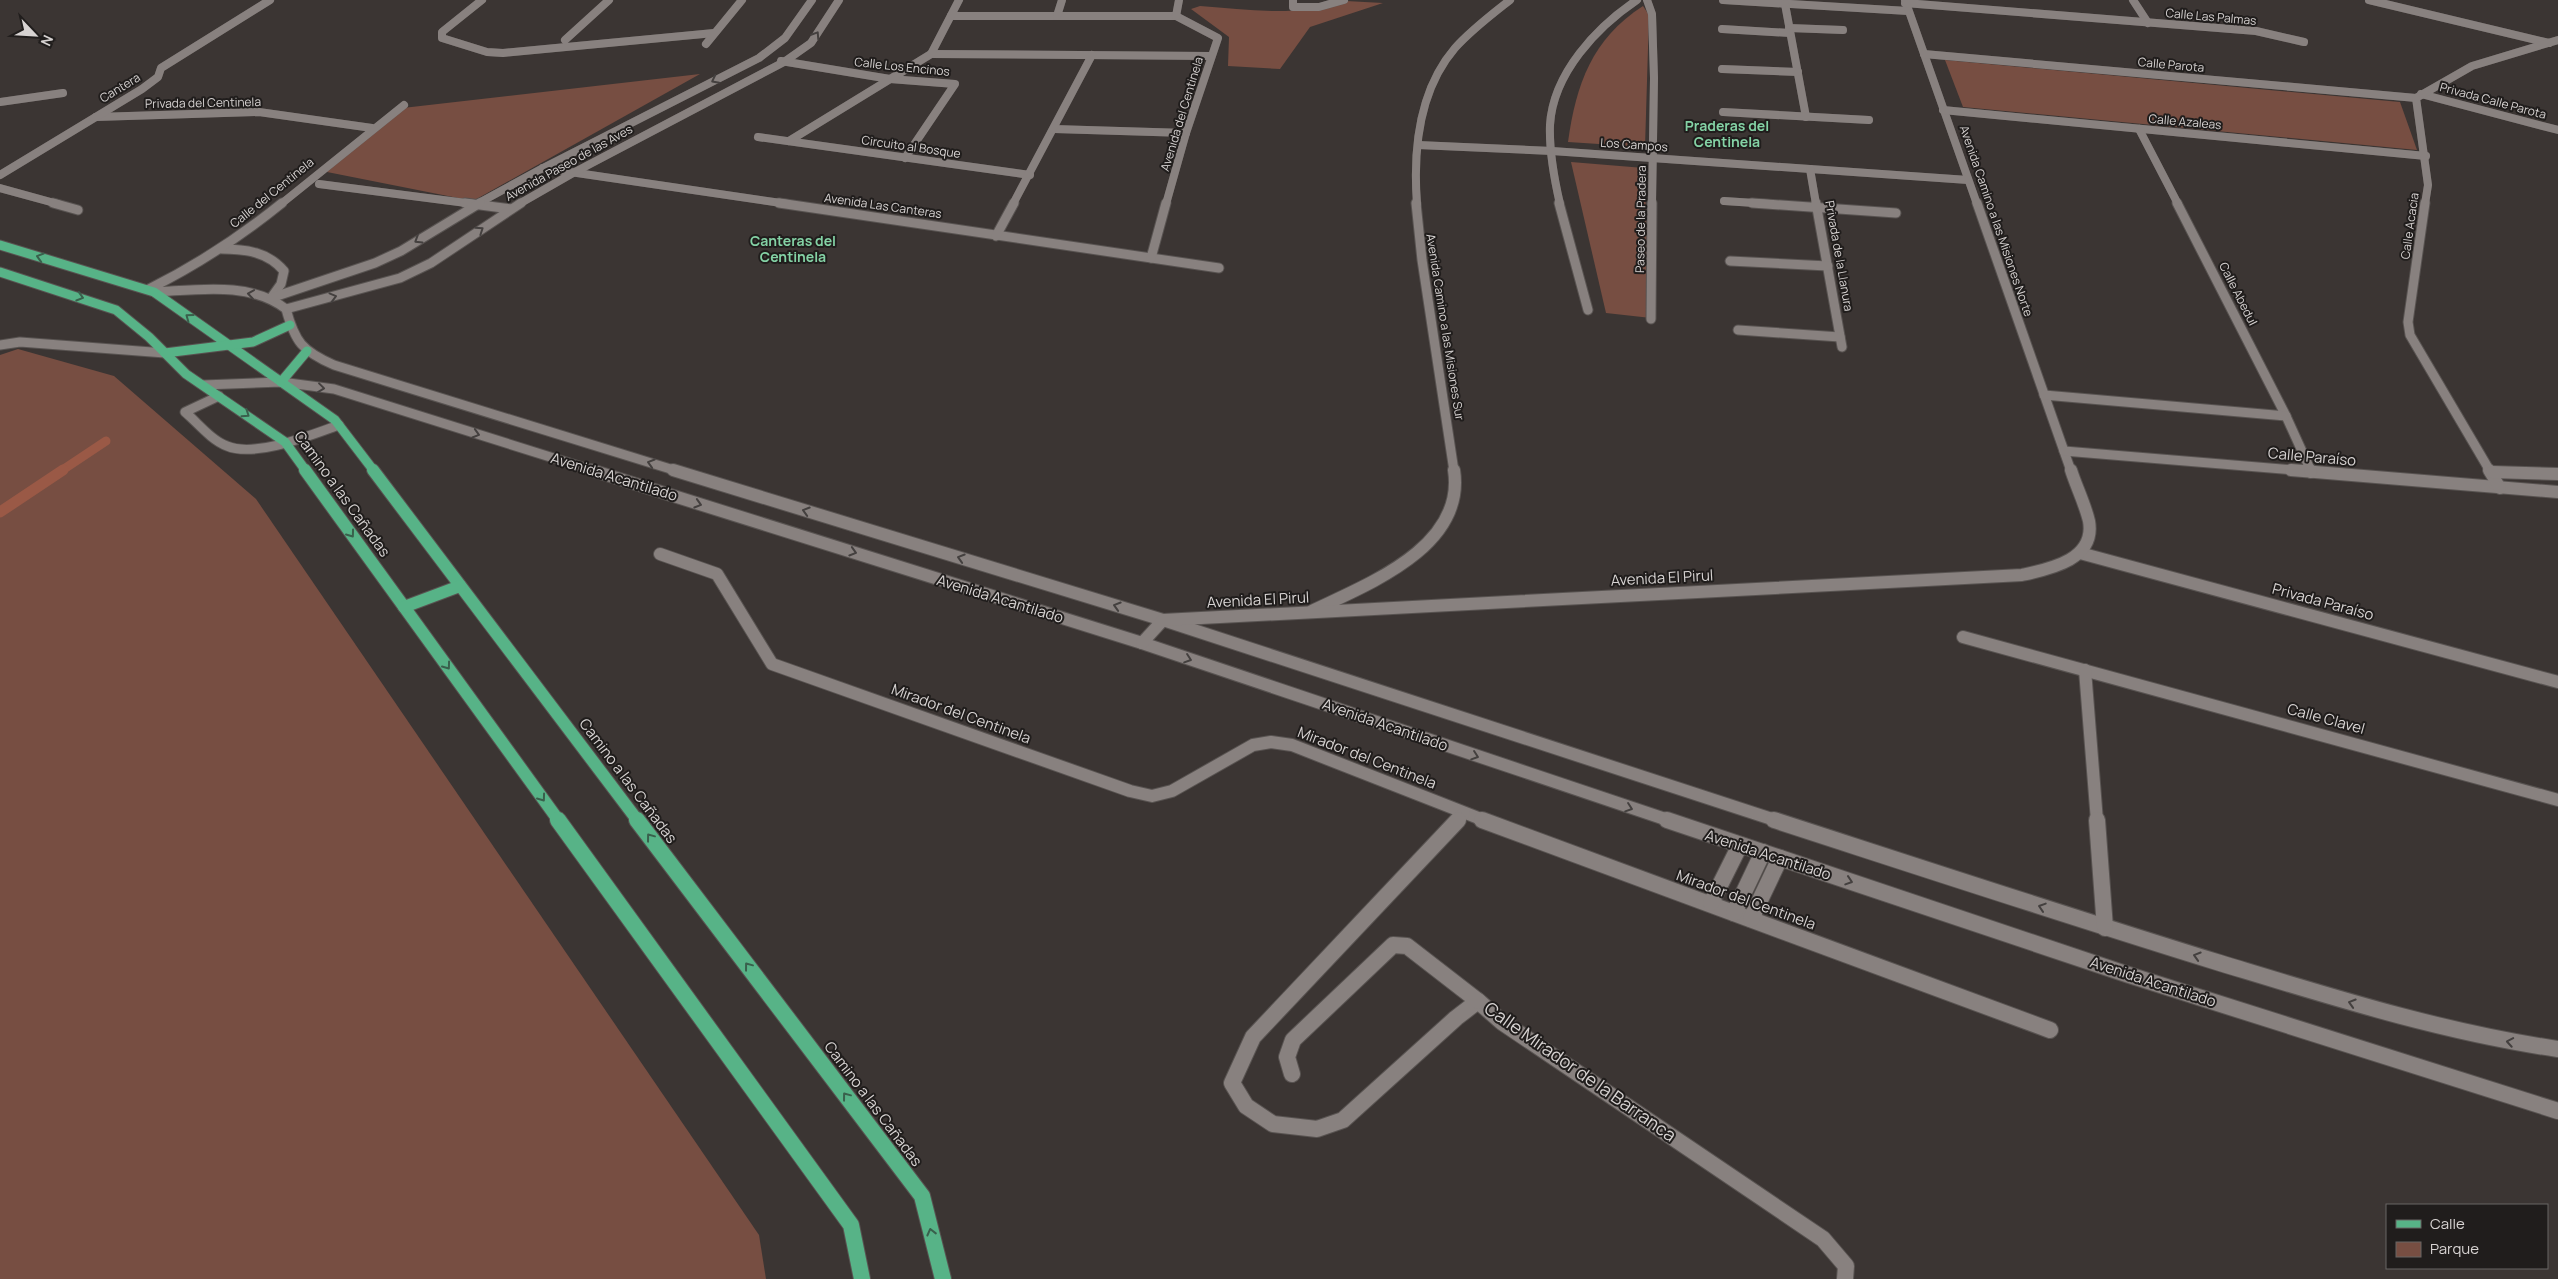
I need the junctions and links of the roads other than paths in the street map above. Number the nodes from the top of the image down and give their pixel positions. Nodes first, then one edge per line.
1 (270, 0) edge
2 (482, 0) edge
3 (609, 0) edge
4 (742, 0) edge
5 (812, 0) edge
6 (839, 0) edge
7 (959, 0) edge
8 (1062, 0) edge
9 (1179, 0) edge
10 (1293, 0) edge
11 (1344, 0) edge
12 (1510, 0) edge
13 (1638, 0) edge
14 (1647, 0) edge
15 (1723, 0) edge
16 (1842, 0) edge
17 (2133, 0) edge
18 (2369, 0) edge
19 (1785, 4) junction
20 (1906, 5) edge
21 (1847, 7) junction
22 (951, 16) junction
23 (1057, 16) junction
24 (1176, 16) junction
25 (2148, 23) junction
26 (1722, 30) dead end
27 (1790, 30) junction
28 (1843, 30) dead end
29 (714, 33) junction
30 (565, 40) dead end
31 (2304, 42) dead end
32 (2556, 42) edge
33 (706, 44) dead end
34 (931, 54) junction
35 (1924, 54) junction
36 (1092, 55) junction
37 (1211, 56) junction
38 (759, 58) junction
39 (784, 62) junction
40 (1722, 69) dead end
41 (1798, 72) junction
42 (890, 79) junction
43 (63, 93) dead end
44 (2419, 96) junction
45 (0, 102) edge
46 (404, 105) dead end
47 (1943, 110) junction
48 (1723, 112) dead end
49 (94, 117) junction
50 (1806, 117) junction
51 (639, 118) junction
52 (1869, 120) dead end
53 (667, 124) junction
54 (372, 128) junction
55 (1054, 129) junction
56 (2139, 129) junction
57 (2558, 130) edge
58 (1186, 133) junction
59 (758, 137) dead end
60 (789, 141) junction
61 (1418, 145) junction
62 (1552, 151) junction
63 (2426, 156) junction
64 (905, 158) junction
65 (1654, 158) junction
66 (543, 168) junction
67 (1810, 169) junction
68 (573, 173) junction
69 (0, 175) edge
70 (1030, 175) junction
71 (1968, 180) junction
72 (319, 184) dead end
73 (0, 188) edge
74 (1724, 201) dead end
75 (474, 206) junction
76 (1817, 208) junction
77 (511, 209) junction
78 (78, 210) dead end
79 (1896, 213) dead end
80 (996, 236) junction
81 (0, 244) edge
82 (222, 249) junction
83 (1151, 258) junction
84 (1730, 261) dead end
85 (1828, 266) junction
86 (1219, 268) dead end
87 (0, 272) edge
88 (151, 291) junction
89 (272, 298) junction
90 (286, 309) junction
91 (1588, 310) dead end
92 (1651, 319) dead end
93 (290, 325) junction
94 (1738, 330) dead end
95 (0, 336) edge
96 (20, 342) junction
97 (0, 345) edge
98 (228, 346) junction
99 (307, 351) junction
100 (165, 353) junction
101 (281, 382) junction
102 (203, 385) junction
103 (2044, 395) junction
104 (219, 396) junction
105 (2286, 416) junction
106 (339, 425) junction
107 (285, 442) junction
108 (2064, 451) junction
109 (2311, 472) junction
110 (2492, 472) junction
111 (2558, 474) edge
112 (2500, 488) junction
113 (2558, 492) edge
114 (2080, 553) junction
115 (660, 554) dead end
116 (460, 586) junction
117 (404, 607) junction
118 (1308, 614) junction
119 (1163, 620) junction
120 (1963, 637) dead end
121 (1142, 643) junction
122 (2085, 670) junction
123 (2558, 682) edge
124 (2558, 800) edge
125 (1464, 813) junction
126 (1740, 845) junction
127 (1763, 852) junction
128 (1780, 858) junction
129 (1711, 903) junction
130 (1734, 913) junction
131 (1751, 919) junction
132 (2105, 928) junction
133 (1478, 1002) junction
134 (2050, 1030) dead end
135 (2558, 1049) edge
136 (1292, 1074) dead end
137 (2558, 1111) edge
138 (862, 1279) edge
139 (943, 1279) edge
140 (1845, 1279) edge

1 - 49 street, Cantera
2 - 29 street
3 - 30 street
4 - 29 street
5 - 38 street, Avenida Paseo de las Aves
39 -> 6 street, Avenida Paseo de las Aves
7 - 22 street
8 - 23 street
9 - 24 street
10 - 11 street
12 - 61 street, Avenida Camino a las Misiones Sur
13 - 62 street
14 - 65 street, Paseo de la Pradera
15 - 19 street, Calle Las Palmas
16 - 21 street
17 - 25 street
18 - 32 street
19 - 21 street, Calle Las Palmas
19 - 27 street
20 - 21 street, Calle Las Palmas
20 - 25 street, Calle Las Palmas
20 - 35 street, Avenida Camino a las Misiones Norte
22 - 23 street
22 - 34 street
23 - 24 street
24 - 37 street, Avenida del Centinela
25 - 31 street, Calle Las Palmas
26 - 27 street
27 - 28 street
27 - 41 street
29 - 33 street
32 - 44 street
34 - 36 street
34 - 42 street
35 - 44 street, Calle Parota
35 - 47 street, Avenida Camino a las Misiones Norte
36 - 37 street
36 - 55 street
37 - 58 street, Avenida del Centinela
38 - 39 street, Calle Los Encinos
38 -> 51 street, Avenida Paseo de las Aves
39 - 42 street, Calle Los Encinos
39 - 53 street, Avenida Paseo de las Aves
40 - 41 street
41 - 50 street
42 - 60 street
42 - 64 street, Calle Los Encinos
43 - 45 street
44 - 57 street, Privada Calle Parota
44 - 63 street, Calle Acacia
46 - 54 street, Calle del Centinela
47 - 56 street, Calle Azaleas
47 - 71 street, Avenida Camino a las Misiones Norte
48 - 50 street
49 - 54 street, Privada del Centinela
49 - 69 street, Cantera
50 - 52 street
51 - 53 street
51 - 66 street, Avenida Paseo de las Aves
53 - 68 street, Avenida Paseo de las Aves
54 - 82 street, Calle del Centinela
55 - 58 street
55 - 70 street
56 - 63 street, Calle Azaleas
56 - 105 street, Calle Abedul
58 - 83 street, Avenida del Centinela
59 - 60 street, Circuito al Bosque
60 - 64 street, Circuito al Bosque
61 - 62 street, Los Campos
61 - 118 street, Avenida Camino a las Misiones Sur
62 - 65 street, Los Campos
62 - 91 street
63 - 110 street, Calle Acacia
64 - 70 street, Circuito al Bosque
65 - 67 street, Los Campos
65 - 92 street, Paseo de la Pradera
66 - 68 street, Avenida Las Canteras
66 - 75 street, Avenida Paseo de las Aves
67 - 71 street, Los Campos
67 - 76 street, Privada de la Llanura
68 - 77 street, Avenida Paseo de las Aves
68 - 80 street, Avenida Las Canteras
70 - 80 street
71 - 103 street, Avenida Camino a las Misiones Norte
72 - 75 street
73 - 78 street
74 - 76 street
75 - 77 street
75 -> 89 street, Avenida Paseo de las Aves
76 - 79 street
76 - 85 street, Privada de la Llanura
90 -> 77 street, Avenida Paseo de las Aves
80 - 83 street, Avenida Las Canteras
88 -> 81 main road, Camino a las Cañadas
82 - 88 street, Calle del Centinela
82 - 89 street
83 - 86 street, Avenida Las Canteras
84 - 85 street
85 - 94 street, Privada de la Llanura
87 -> 100 main road, Camino a las Cañadas
89 -> 88 street
98 -> 88 main road, Camino a las Cañadas
89 - 90 street
90 - 93 street, Avenida Acantilado
93 - 98 main road
93 - 99 street, Avenida Acantilado
95 - 96 street
96 - 97 street
96 - 100 street
98 - 100 main road
98 - 101 main road, Camino a las Cañadas
99 - 101 main road
119 -> 99 street, Avenida Acantilado
100 - 102 main road, Camino a las Cañadas
101 - 102 street, Avenida Acantilado
101 - 106 main road, Camino a las Cañadas
101 -> 121 street, Avenida Acantilado
102 - 104 main road, Camino a las Cañadas
103 - 105 street
103 - 108 street, Avenida Camino a las Misiones Norte
104 -> 107 main road, Camino a las Cañadas
104 - 107 street
105 - 109 street, Calle Abedul
106 - 107 street
106 - 116 main road, Camino a las Cañadas
107 -> 117 main road, Camino a las Cañadas
108 - 109 street, Calle Paraíso
108 - 114 street
109 - 112 street, Calle Paraíso
110 - 111 street
110 - 112 street, Calle Acacia
112 - 113 street, Calle Paraíso
114 - 118 street, Avenida El Pirul
114 - 123 street, Privada Paraíso
115 - 125 street, Mirador del Centinela
116 - 117 main road
139 -> 116 main road, Camino a las Cañadas
117 -> 138 main road, Camino a las Cañadas
118 - 119 street, Avenida El Pirul
119 - 121 street
132 -> 119 street, Avenida Acantilado
120 - 122 street, Calle Clavel
121 -> 126 street, Avenida Acantilado
122 - 124 street, Calle Clavel
122 - 132 street
125 - 129 street, Mirador del Centinela
125 - 133 street, Calle Mirador de la Barranca
126 - 127 street, Avenida Acantilado
126 - 129 street
127 - 128 street, Avenida Acantilado
127 - 130 street
128 - 131 street
128 -> 137 street, Avenida Acantilado
129 - 130 street, Mirador del Centinela
130 - 131 street, Mirador del Centinela
131 - 134 street, Mirador del Centinela
135 -> 132 street, Avenida Acantilado
133 - 136 street
133 - 140 street, Calle Mirador de la Barranca

